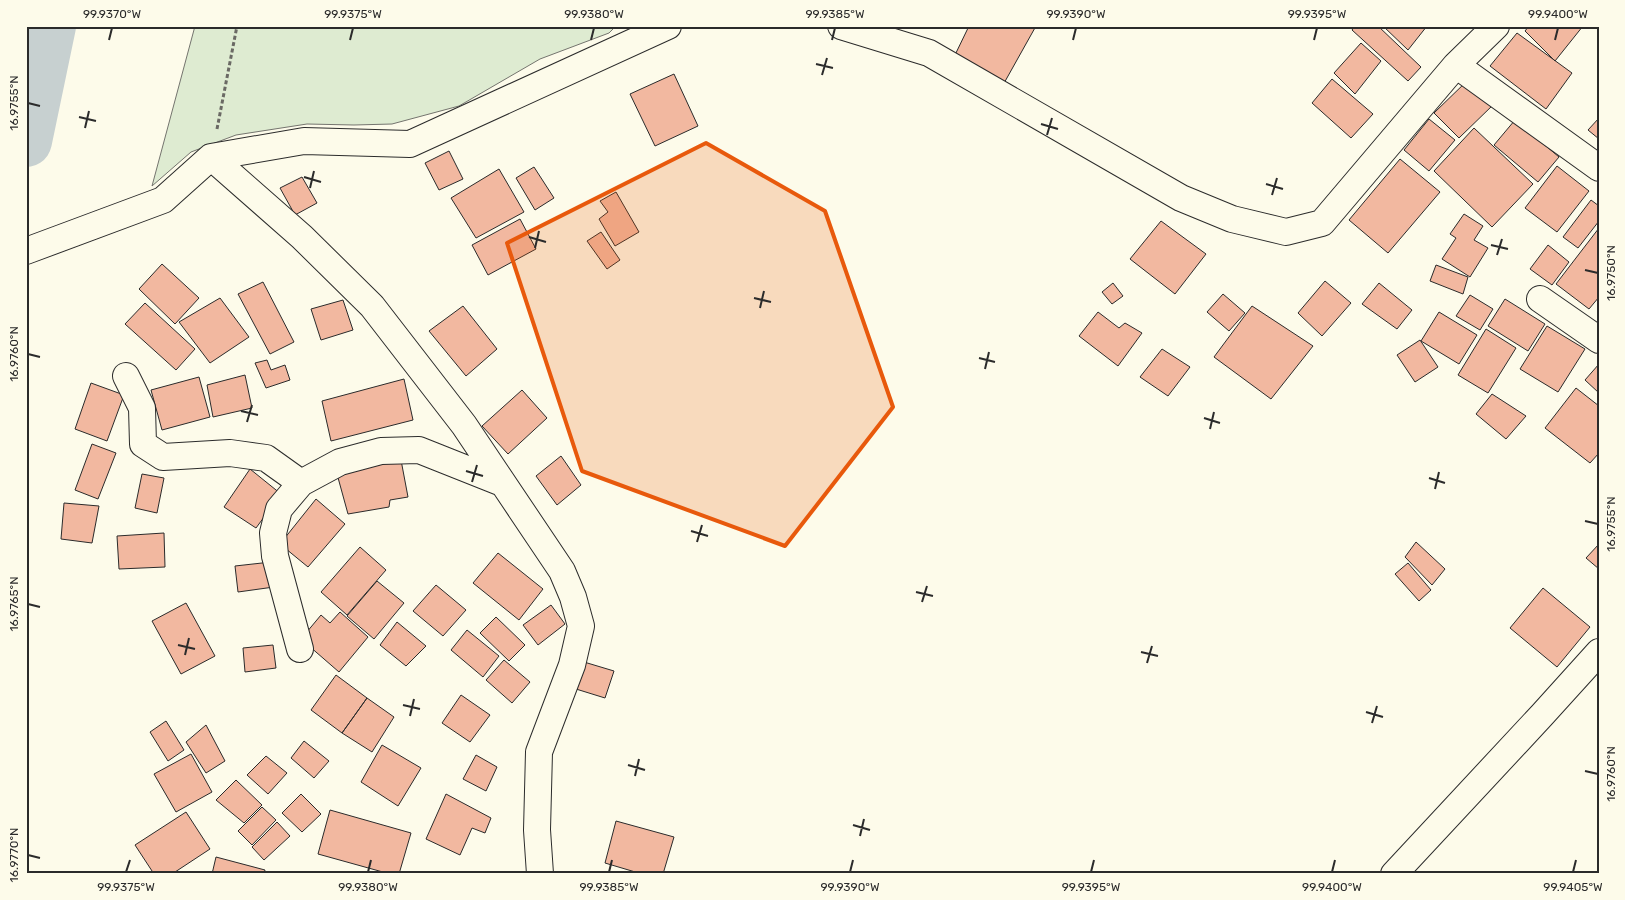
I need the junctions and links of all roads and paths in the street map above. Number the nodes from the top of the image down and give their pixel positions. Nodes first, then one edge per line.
1 (237, 26) edge
2 (668, 26) edge
3 (840, 26) edge
4 (1496, 26) edge
5 (1456, 64) junction
6 (211, 157) junction
7 (1599, 168) edge
8 (26, 251) edge
9 (1540, 299) dead end
10 (1599, 340) edge
11 (126, 376) dead end
12 (301, 483) junction
13 (502, 483) junction
14 (300, 649) dead end
15 (1599, 652) edge
16 (540, 874) edge
17 (1394, 874) edge

1 - 6 path
2 - 6 street
3 - 5 street
4 - 5 street
5 - 7 street
6 - 8 street
6 - 13 street
9 - 10 street
11 - 12 street
12 - 13 street
12 - 14 street
13 - 16 street
15 - 17 street

